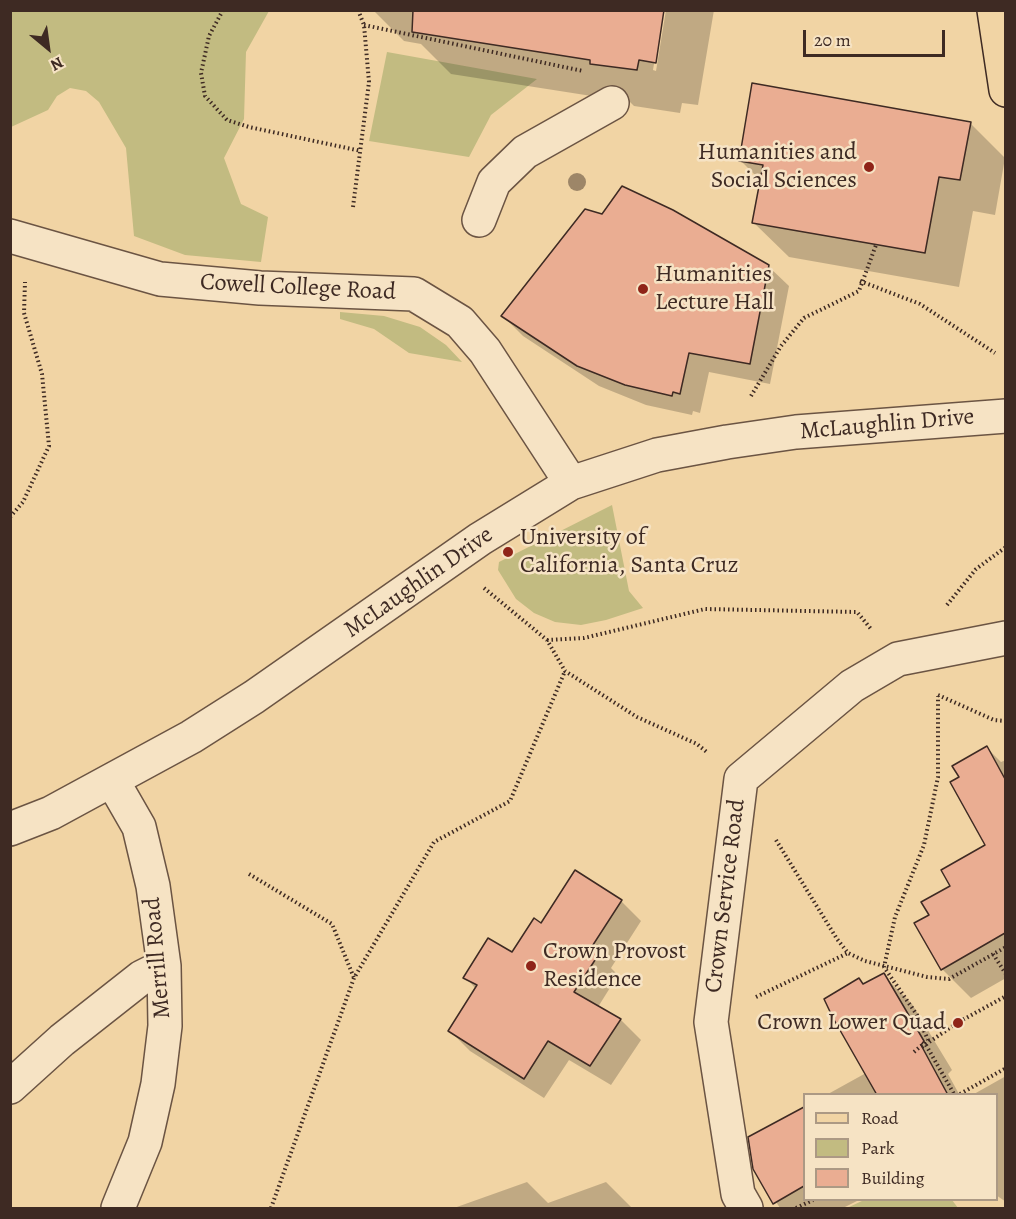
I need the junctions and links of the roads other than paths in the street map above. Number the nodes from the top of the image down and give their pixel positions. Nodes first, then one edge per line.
1 (994, 10) edge
2 (1005, 90) edge
3 (612, 103) dead end
4 (478, 220) dead end
5 (18, 238) edge
6 (1005, 416) edge
7 (571, 483) junction
8 (1005, 638) edge
9 (112, 780) junction
10 (10, 829) edge
11 (164, 966) junction
12 (10, 1087) edge
13 (118, 1209) edge
14 (746, 1209) edge

1 - 2 main road
3 - 4 street
5 - 7 street, Cowell College Road
6 - 7 street, McLaughlin Drive
7 - 9 street, McLaughlin Drive
8 - 14 street, Crown Service Road
9 - 10 street, McLaughlin Drive
9 - 11 street, Merrill Road
11 - 12 street
11 - 13 street, Merrill Road

